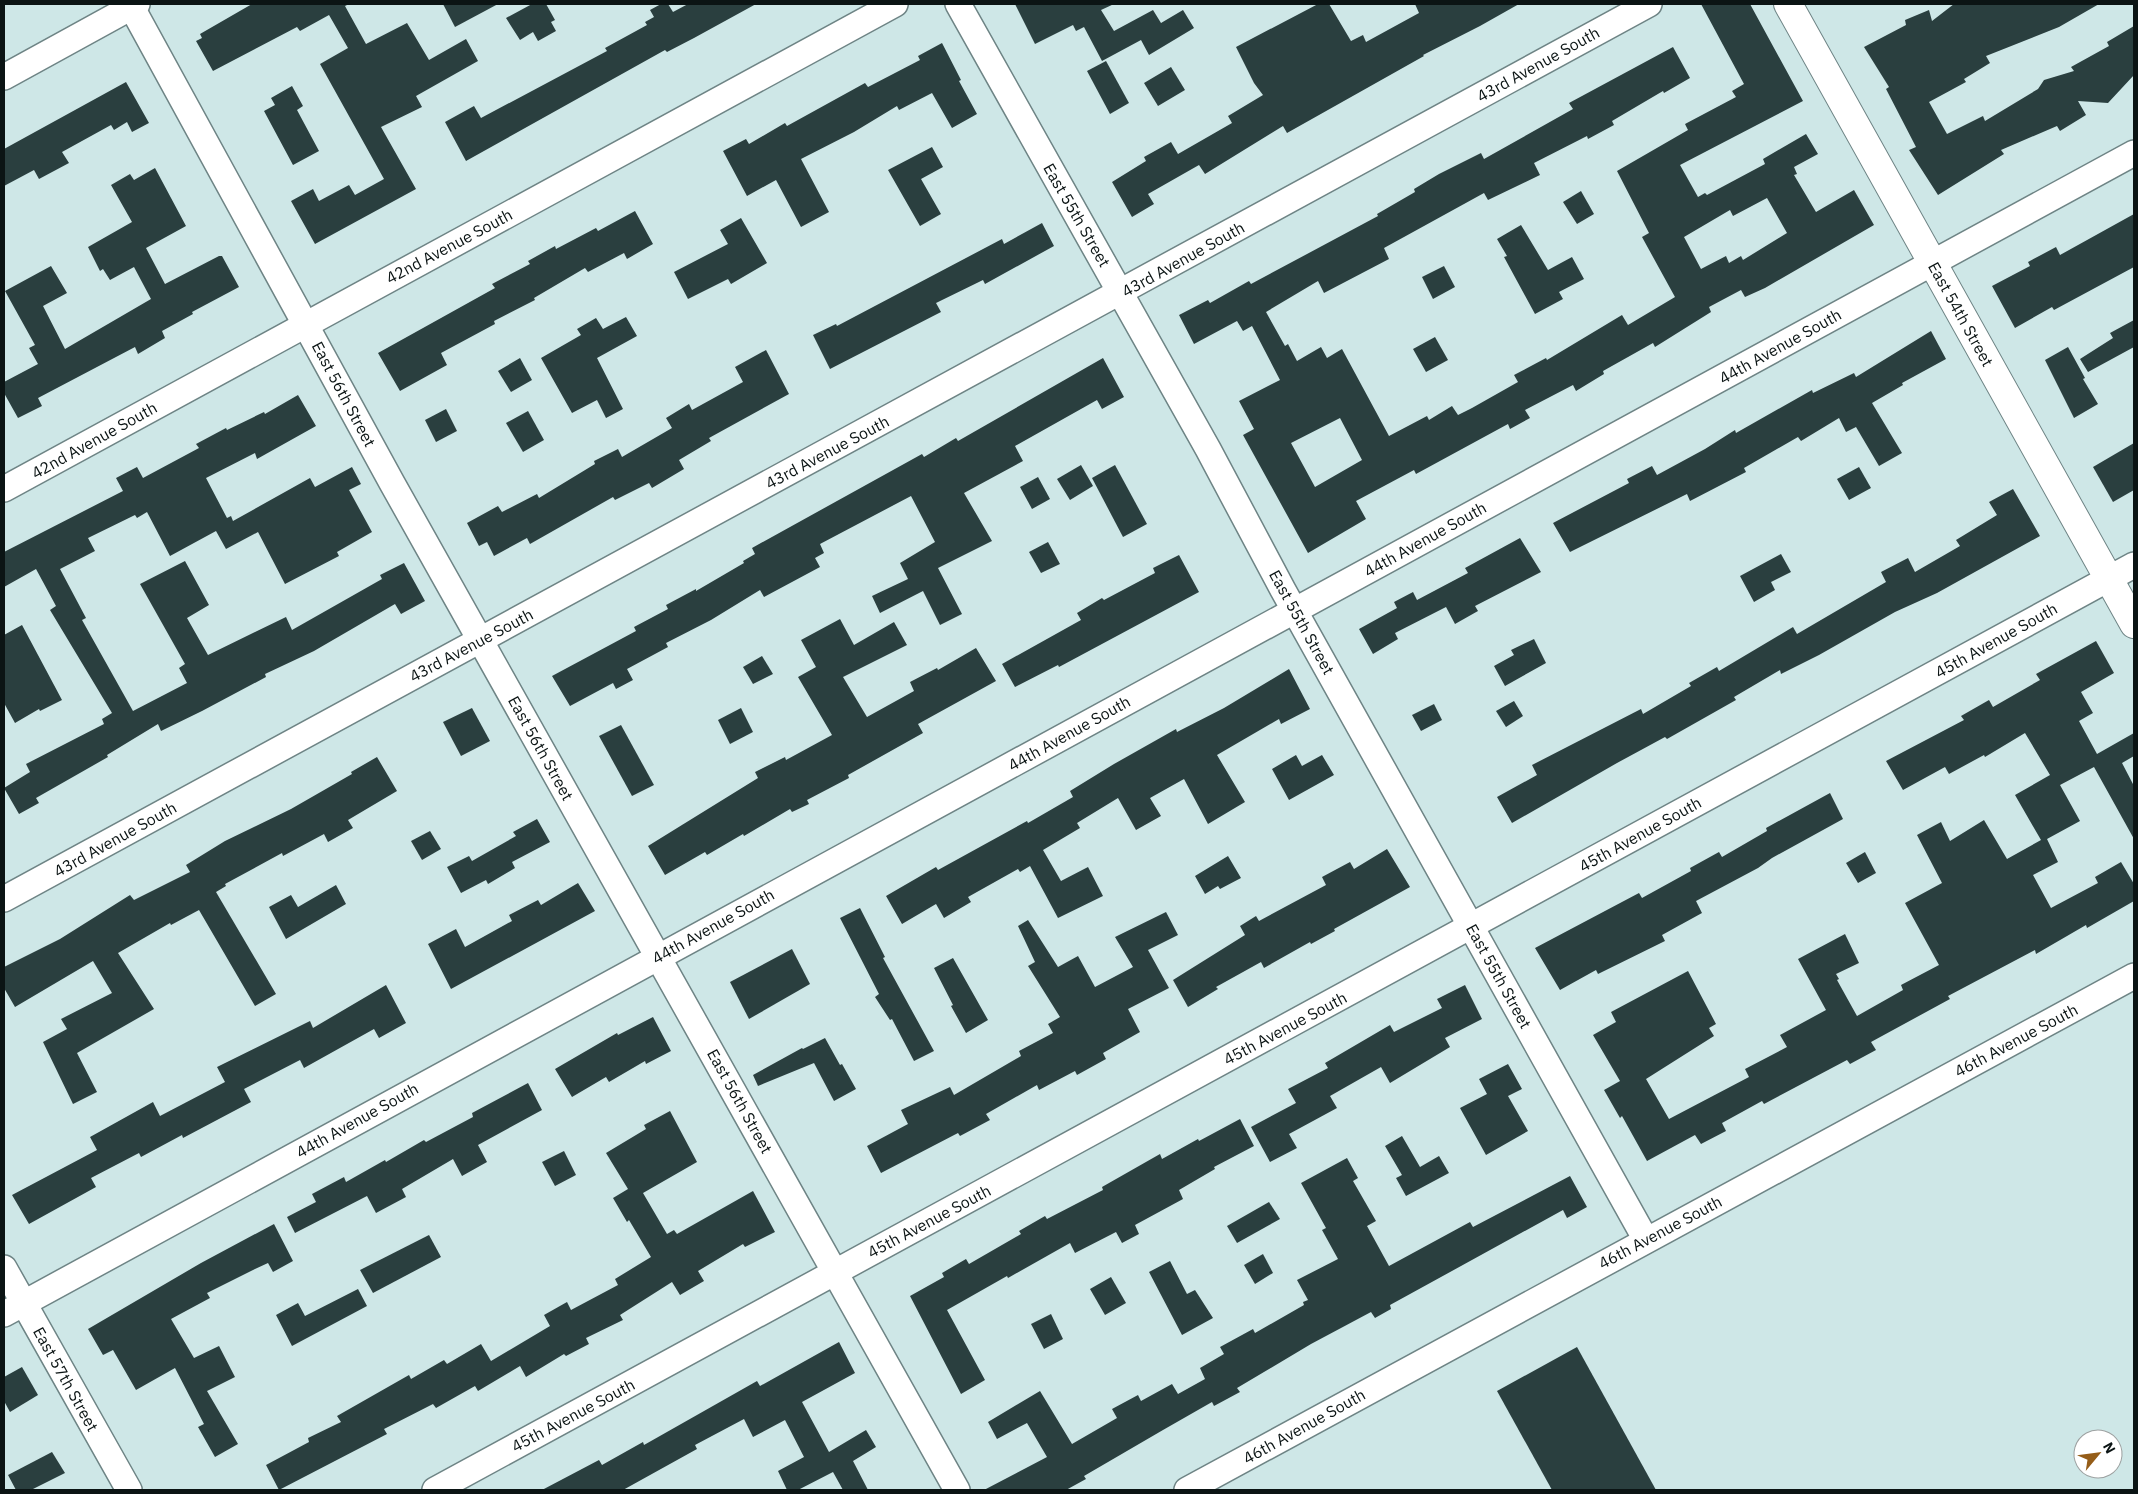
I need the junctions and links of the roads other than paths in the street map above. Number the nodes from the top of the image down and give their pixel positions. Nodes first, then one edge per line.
1 (895, 4) edge
2 (958, 4) edge
3 (1649, 4) edge
4 (1788, 4) edge
5 (133, 5) edge
6 (4, 77) edge
7 (2134, 153) edge
8 (1932, 263) junction
9 (1120, 293) junction
10 (305, 323) junction
11 (4, 489) edge
12 (2134, 565) edge
13 (2109, 578) junction
14 (1294, 610) junction
15 (2134, 624) edge
16 (480, 640) junction
17 (4, 899) edge
18 (1471, 926) junction
19 (658, 956) junction
20 (2134, 976) edge
21 (1646, 1240) junction
22 (4, 1268) edge
23 (834, 1273) junction
24 (13, 1308) edge
25 (129, 1490) edge
26 (435, 1490) edge
27 (956, 1490) edge
28 (1187, 1490) edge

1 - 10 street, 42nd Avenue South
2 - 9 street, East 55th Street
3 - 9 street, 43rd Avenue South
4 - 8 street, East 54th Street
5 - 6 street
5 - 10 street, East 56th Street
7 - 8 street, 44th Avenue South
8 - 13 street, East 54th Street
8 - 14 street, 44th Avenue South
9 - 14 street, East 55th Street
9 - 16 street, 43rd Avenue South
10 - 11 street, 42nd Avenue South
10 - 16 street, East 56th Street
12 - 13 street, 45th Avenue South
13 - 15 street, East 54th Street
13 - 18 street, 45th Avenue South
14 - 18 street, East 55th Street
14 - 19 street, 44th Avenue South
16 - 17 street, 43rd Avenue South
16 - 19 street, East 56th Street
18 - 21 street, East 55th Street
18 - 23 street, 45th Avenue South
19 - 23 street, East 56th Street
19 - 24 street, 44th Avenue South
20 - 21 street, 46th Avenue South
21 - 28 street, 46th Avenue South
22 - 24 street, East 57th Street
23 - 26 street, 45th Avenue South
23 - 27 street, East 56th Street
24 - 25 street, East 57th Street

